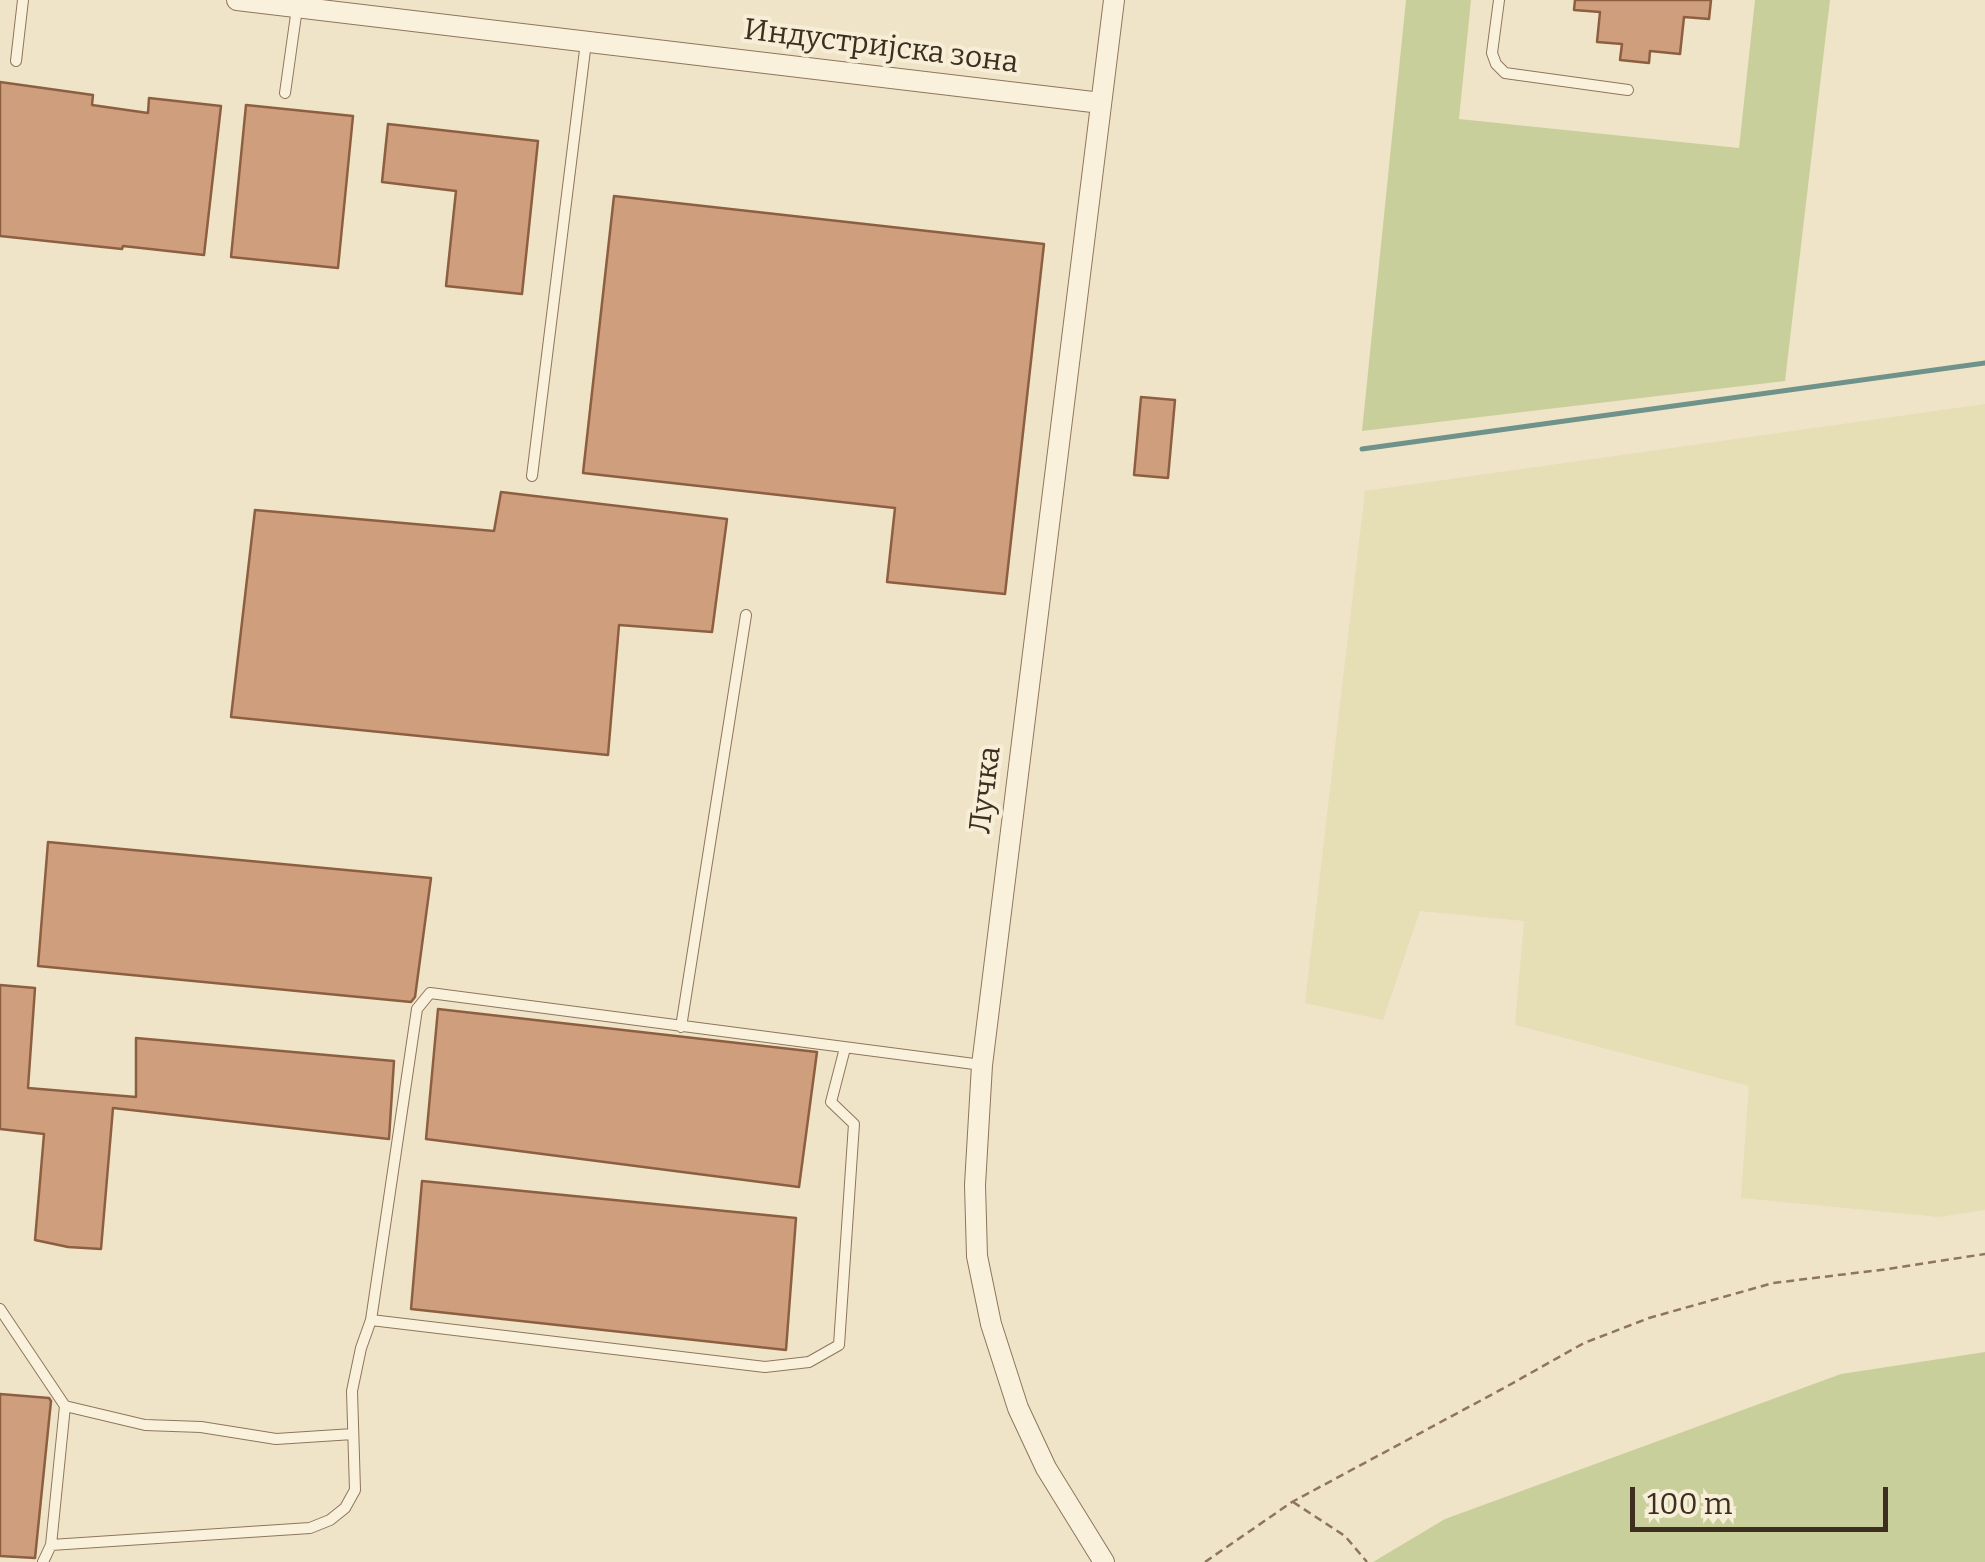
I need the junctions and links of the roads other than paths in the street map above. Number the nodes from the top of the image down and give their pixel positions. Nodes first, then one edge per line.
1 (23, 0) edge
2 (237, 0) edge
3 (1114, 0) edge
4 (1499, 0) edge
5 (297, 7) junction
6 (586, 42) junction
7 (16, 61) dead end
8 (1628, 90) dead end
9 (285, 93) dead end
10 (1101, 103) junction
11 (532, 476) dead end
12 (746, 615) dead end
13 (681, 1027) junction
14 (845, 1048) junction
15 (982, 1065) junction
16 (0, 1310) edge
17 (371, 1320) junction
18 (64, 1406) junction
19 (353, 1434) junction
20 (50, 1545) junction
21 (43, 1562) edge
22 (1104, 1562) edge

1 - 7 lane
2 - 5 street, Индустријска зона
3 - 10 street, Лучка
4 - 8 lane
5 - 6 street, Индустријска зона
5 - 9 lane
6 - 10 street, Индустријска зона
6 - 11 lane
10 - 15 street, Лучка
12 - 13 lane
13 - 14 lane
13 - 17 lane
14 - 15 lane
14 - 17 lane
15 - 22 street, Лучка
16 - 18 lane
17 - 19 lane
18 - 19 lane
18 - 20 lane
19 - 20 lane
20 - 21 lane

